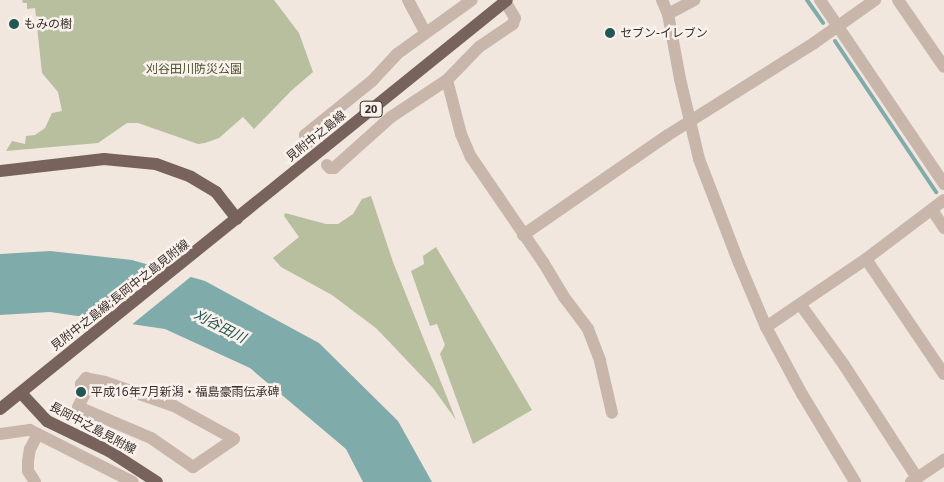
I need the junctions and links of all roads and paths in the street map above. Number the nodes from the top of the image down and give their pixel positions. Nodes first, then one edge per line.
1 (408, 0) edge
2 (472, 0) edge
3 (505, 0) edge
4 (662, 0) edge
5 (694, 0) edge
6 (820, 0) edge
7 (876, 0) edge
8 (898, 0) edge
9 (668, 14) junction
10 (838, 25) junction
11 (425, 32) junction
12 (944, 67) edge
13 (447, 80) junction
14 (689, 122) junction
15 (309, 142) dead end
16 (327, 165) dead end
17 (0, 171) edge
18 (944, 184) edge
19 (944, 200) edge
20 (932, 210) junction
21 (237, 219) junction
22 (944, 228) edge
23 (523, 235) junction
24 (866, 259) junction
25 (800, 304) junction
26 (766, 327) junction
27 (944, 374) edge
28 (21, 393) junction
29 (0, 409) edge
30 (612, 413) dead end
31 (0, 434) edge
32 (38, 434) junction
33 (234, 439) joint
34 (944, 460) edge
35 (914, 480) edge
36 (35, 482) edge
37 (133, 482) edge
38 (157, 482) edge
39 (854, 482) edge

1 - 11 street
2 - 11 street
3 - 13 street
3 - 21 main road, 見附中之島線 / 20
4 - 9 street
5 - 9 street
6 - 10 street
7 - 10 street
8 - 12 street
9 - 14 street
10 - 14 street
10 - 18 street
11 - 15 street
13 - 16 street
13 - 23 street
14 - 23 street
14 - 26 street
17 - 21 main road
19 - 20 street
20 - 22 street
20 - 24 street
21 - 28 main road, 見附中之島線;長岡中之島見附線 / 20
23 - 30 street
24 - 25 street
24 - 27 street
25 - 26 street
25 - 35 street
26 - 39 street
28 - 29 main road, 20
28 - 38 main road, 長岡中之島見附線
31 - 32 street
32 - 36 street
32 - 37 street
33 - 33 street
34 - 35 street

